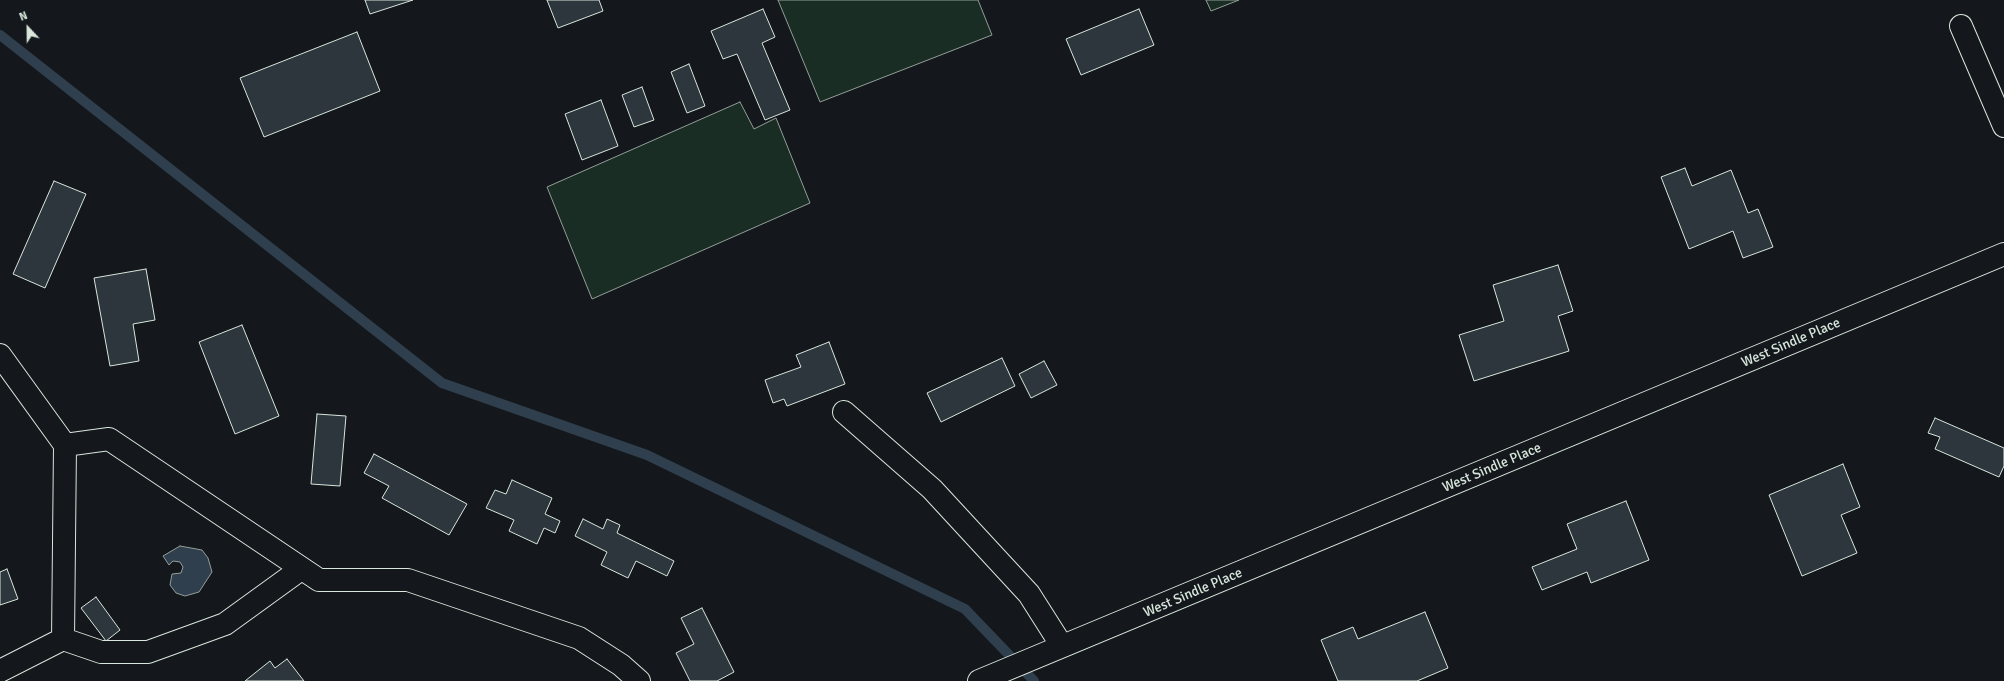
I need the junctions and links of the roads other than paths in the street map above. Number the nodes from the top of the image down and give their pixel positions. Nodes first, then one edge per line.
1 (1961, 26) dead end
2 (2004, 126) edge
3 (2004, 254) edge
4 (0, 355) edge
5 (844, 412) dead end
6 (65, 445) junction
7 (301, 569) junction
8 (63, 639) junction
9 (1062, 646) junction
10 (0, 671) edge
11 (640, 681) edge
12 (979, 681) edge

1 - 2 street
3 - 9 street, West Sindle Place
4 - 6 street
5 - 9 street
6 - 7 street
6 - 8 street
7 - 8 street
7 - 11 street
8 - 10 street
9 - 12 street, West Sindle Place

